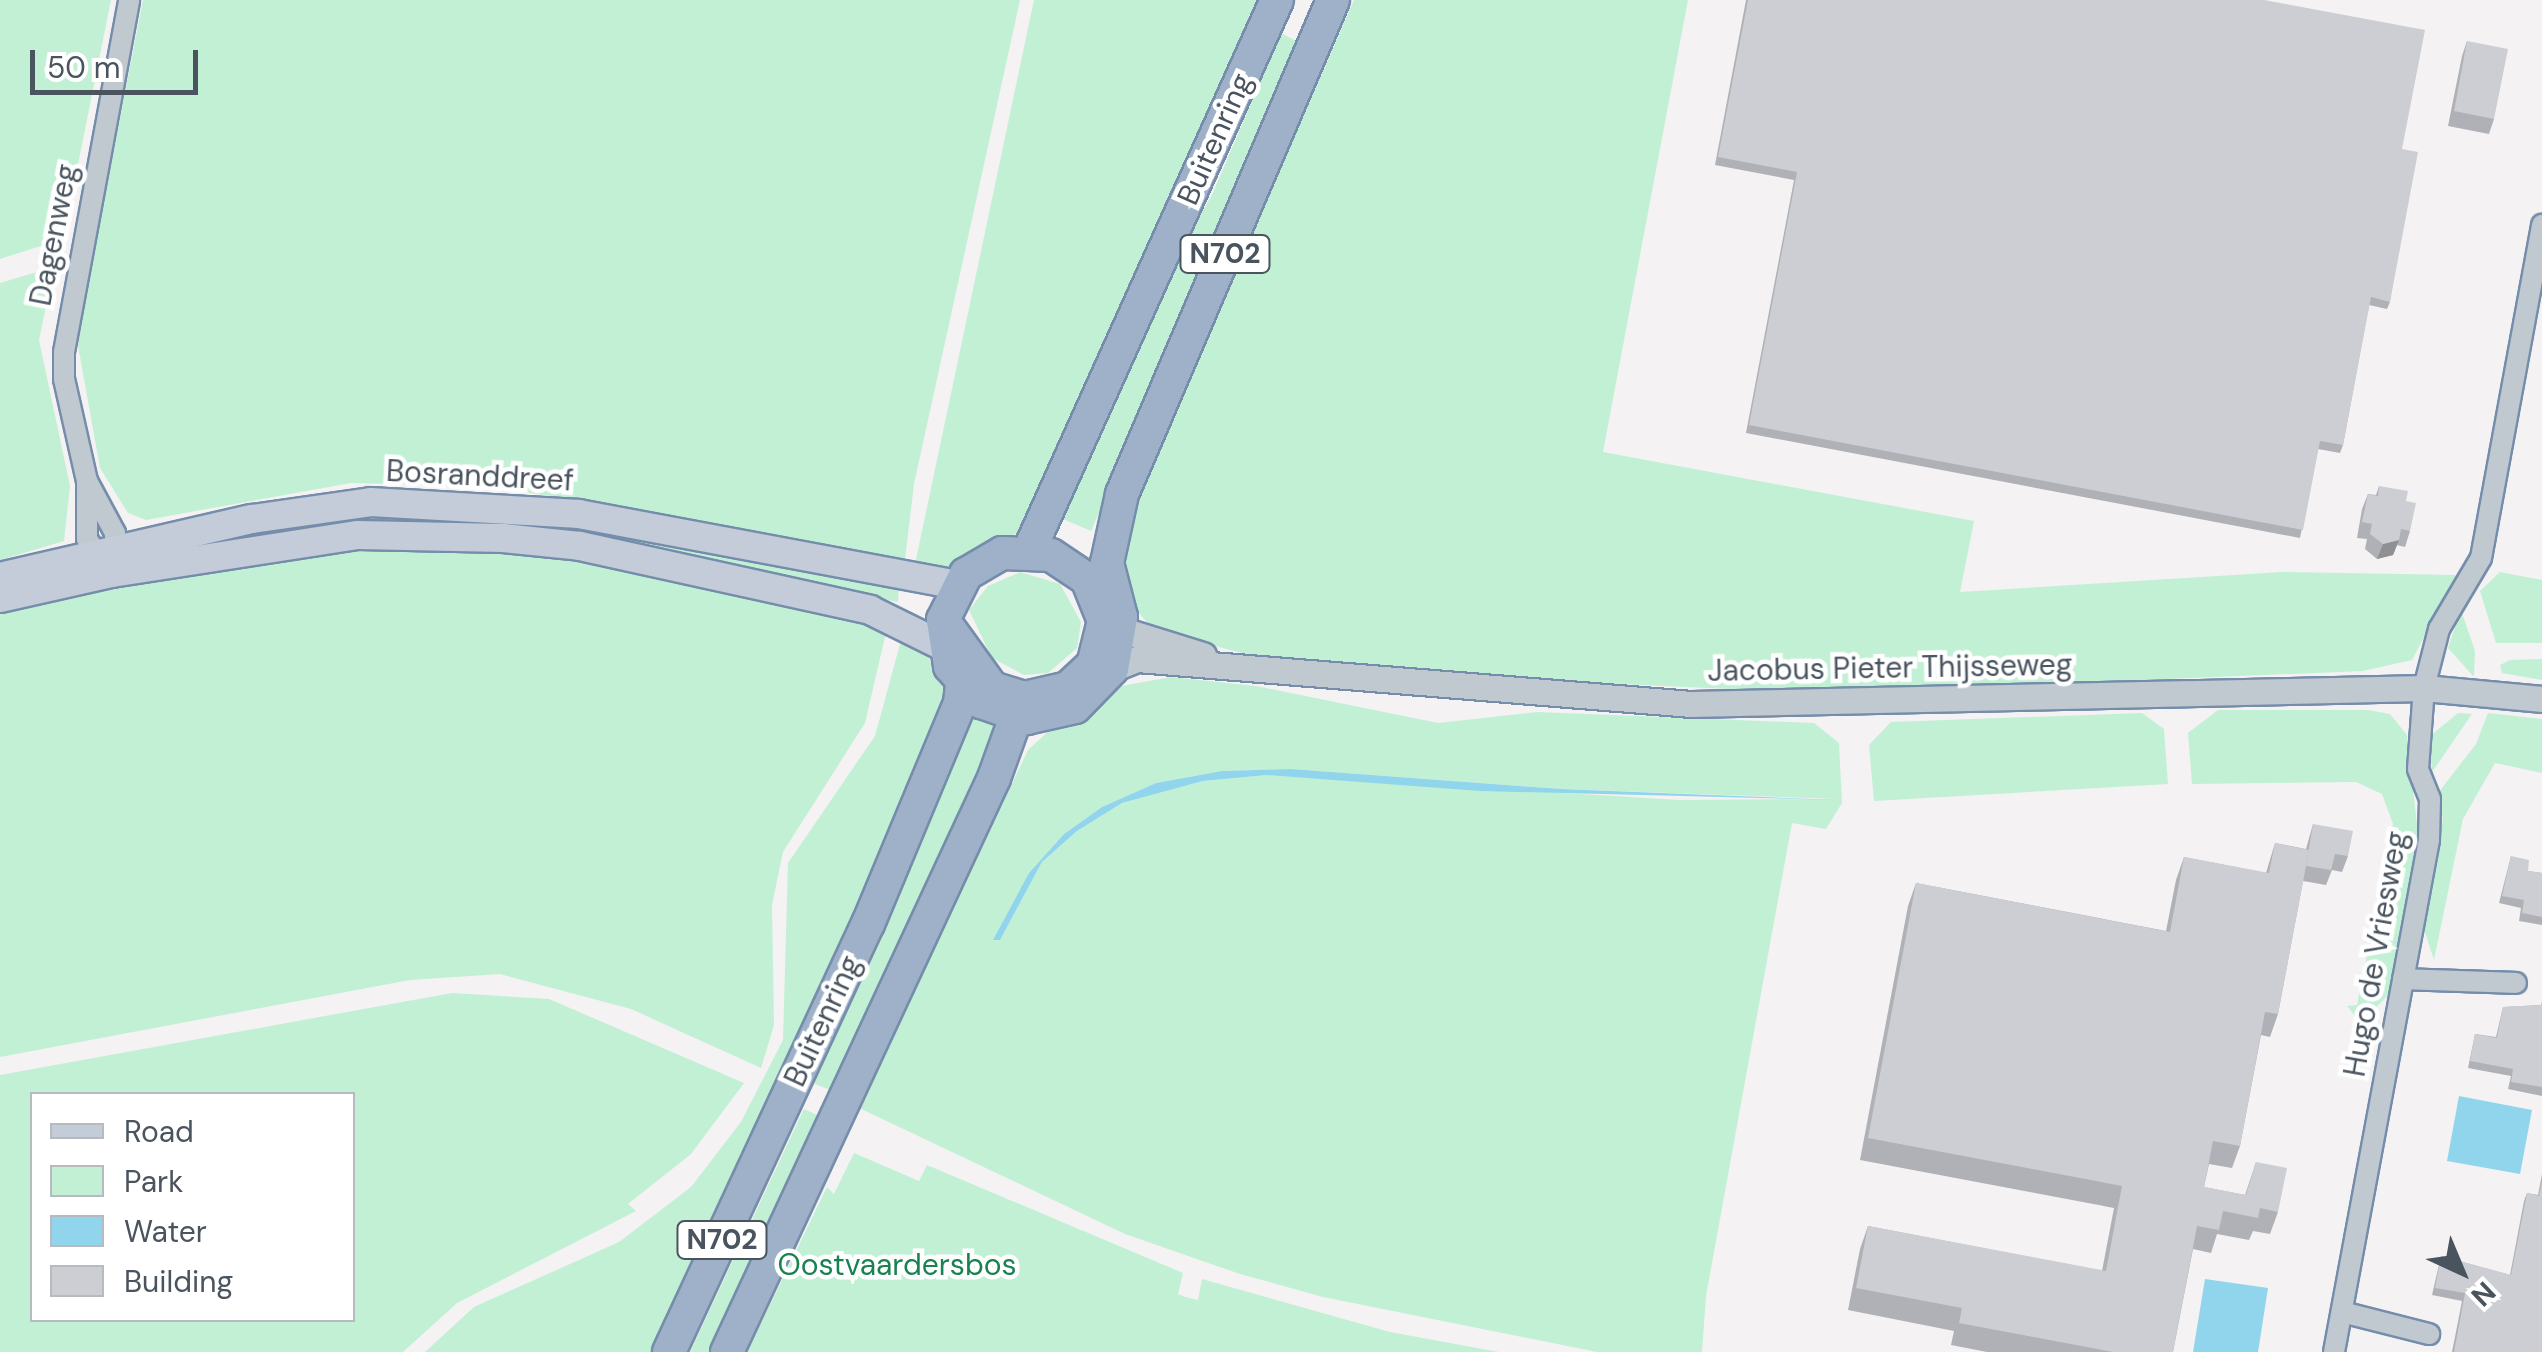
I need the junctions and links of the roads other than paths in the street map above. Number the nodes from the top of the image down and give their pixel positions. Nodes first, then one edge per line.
1 (129, 0) edge
2 (1276, 0) edge
3 (1333, 0) edge
4 (2542, 225) edge
5 (1029, 551) junction
6 (108, 558) junction
7 (0, 577) edge
8 (1098, 580) junction
9 (957, 585) junction
10 (0, 598) edge
11 (1113, 625) junction
12 (943, 633) junction
13 (1112, 669) junction
14 (1241, 669) junction
15 (962, 684) junction
16 (2424, 688) junction
17 (2542, 699) edge
18 (1029, 711) junction
19 (2403, 979) junction
20 (2516, 983) dead end
21 (2342, 1312) junction
22 (2429, 1334) dead end
23 (668, 1352) edge
24 (728, 1352) edge
25 (2334, 1352) edge

1 - 6 street, Dagenweg
2 - 5 highway, Buitenring / N702
3 - 8 highway, Buitenring / N702
4 - 16 street, Hugo de Vriesweg
5 - 8 highway
5 - 9 highway
6 - 7 main road, Bosranddreef
6 - 9 main road, Bosranddreef
6 - 10 main road, Bosranddreef
6 - 12 main road, Bosranddreef
8 - 11 highway
9 - 12 highway
11 - 13 highway
11 - 14 street, Jacobus Pieter Thijsseweg
11 - 18 highway
12 - 15 highway
12 - 18 highway
13 - 14 street, Jacobus Pieter Thijsseweg
13 - 18 highway
14 - 16 street, Jacobus Pieter Thijsseweg
15 - 18 highway
15 - 23 highway, Buitenring / N702
16 - 17 street, Jacobus Pieter Thijsseweg
16 - 19 street, Hugo de Vriesweg
18 - 24 highway, Buitenring / N702
19 - 20 street
19 - 21 street, Hugo de Vriesweg
21 - 22 street
21 - 25 street, Hugo de Vriesweg

